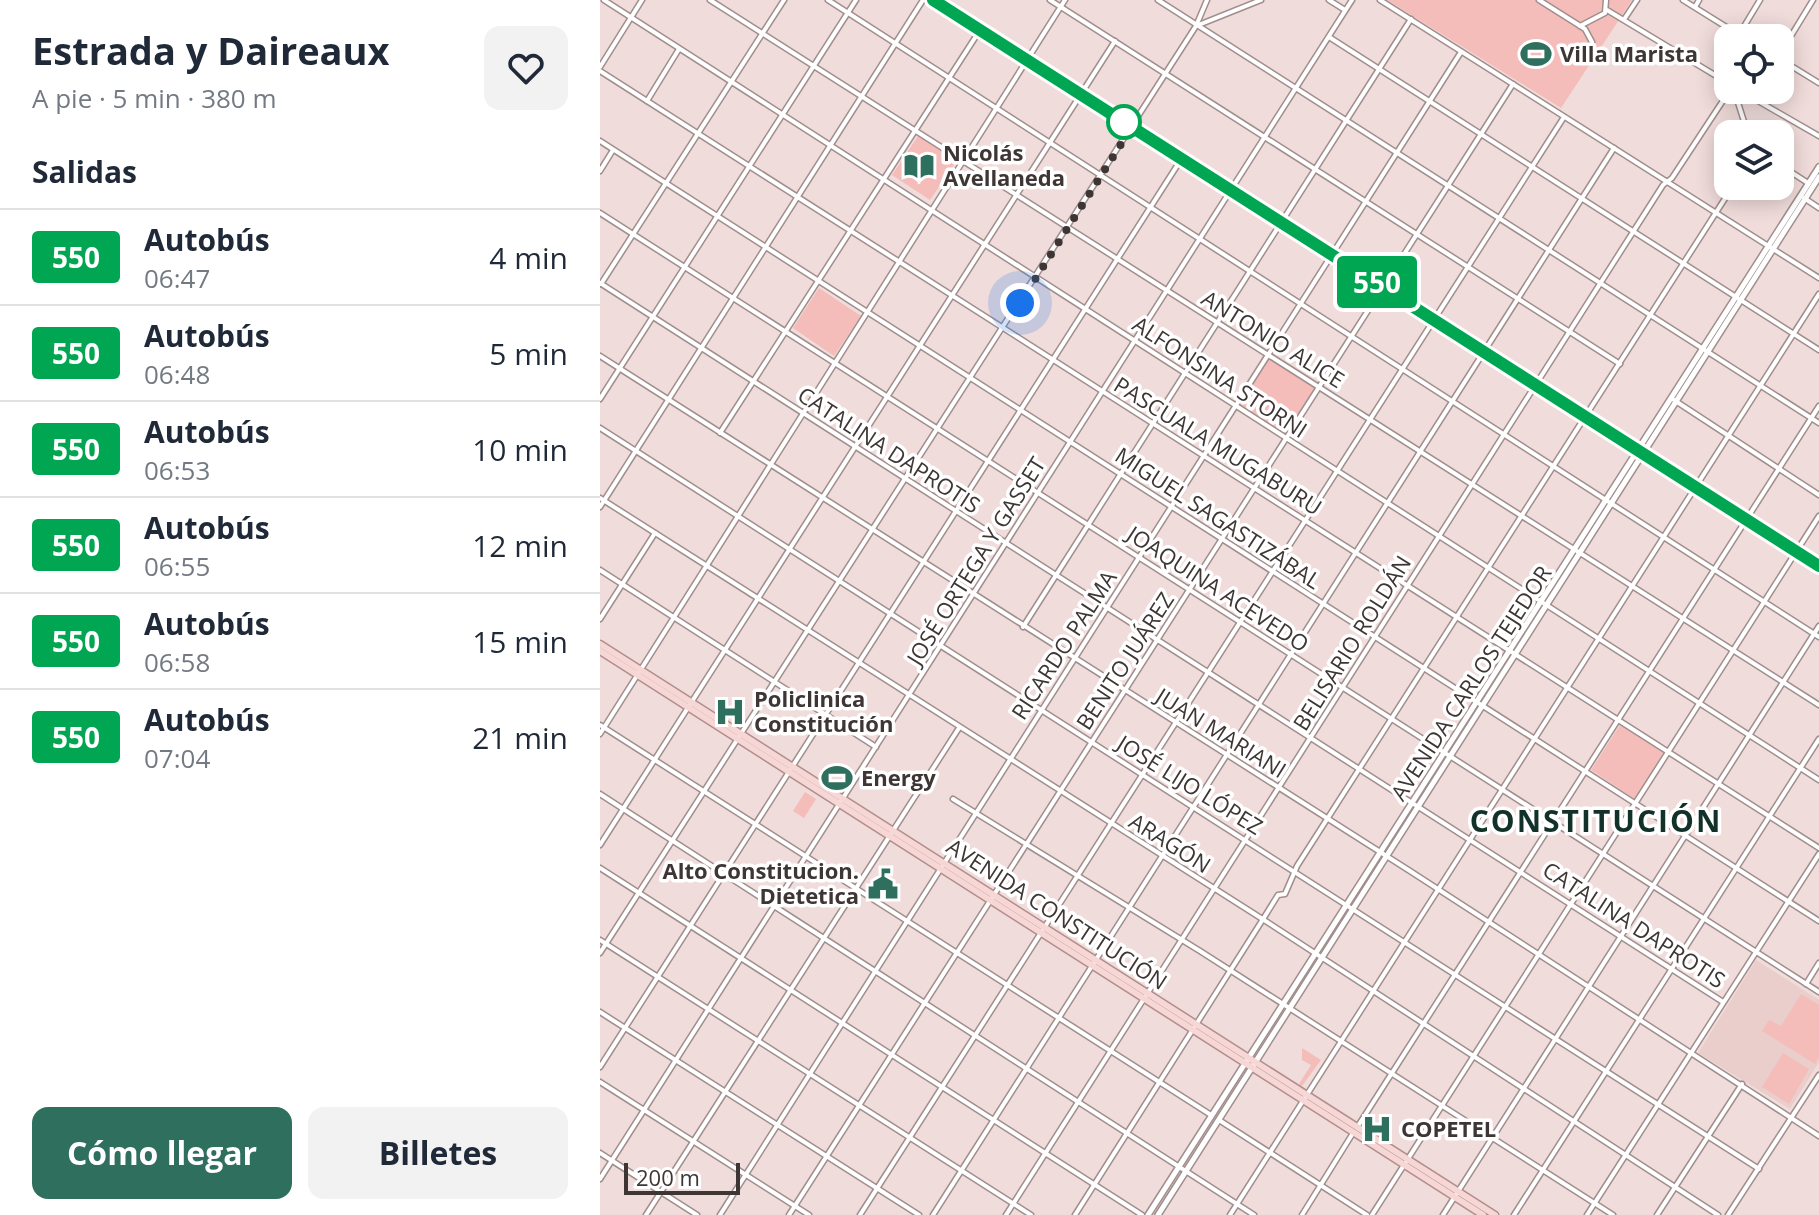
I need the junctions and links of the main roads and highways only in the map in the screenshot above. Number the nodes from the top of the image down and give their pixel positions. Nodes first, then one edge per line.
1 (933, 0) edge
2 (1819, 167) edge
3 (1819, 177) edge
4 (1803, 197) junction
5 (1640, 452) junction
6 (1819, 566) edge
7 (600, 644) edge
8 (600, 651) edge
9 (640, 672) junction
10 (1350, 906) junction
11 (1286, 1008) junction
12 (1250, 1063) junction
13 (1456, 1194) junction
14 (1148, 1215) edge
15 (1158, 1215) edge
16 (1483, 1215) edge
17 (1495, 1215) edge

1 - 5 main road
2 - 4 main road, AVENIDA CARLOS TEJEDOR
3 - 4 main road, AVENIDA CARLOS TEJEDOR
4 - 5 main road, AVENIDA CARLOS TEJEDOR
5 - 6 main road
5 - 10 main road, AVENIDA CARLOS TEJEDOR
7 - 9 main road, AVENIDA CONSTITUCIÓN
8 - 9 main road, AVENIDA CONSTITUCIÓN
9 - 12 main road, AVENIDA CONSTITUCIÓN
10 - 11 main road, AVENIDA CARLOS TEJEDOR
10 - 11 main road, AVENIDA CARLOS TEJEDOR
11 - 12 main road, AVENIDA CARLOS TEJEDOR
12 - 13 main road, AVENIDA CONSTITUCIÓN
12 - 14 main road, AVENIDA CARLOS TEJEDOR
12 - 15 main road, AVENIDA CARLOS TEJEDOR
13 - 16 main road, AVENIDA CONSTITUCIÓN
13 - 17 main road, AVENIDA CONSTITUCIÓN

